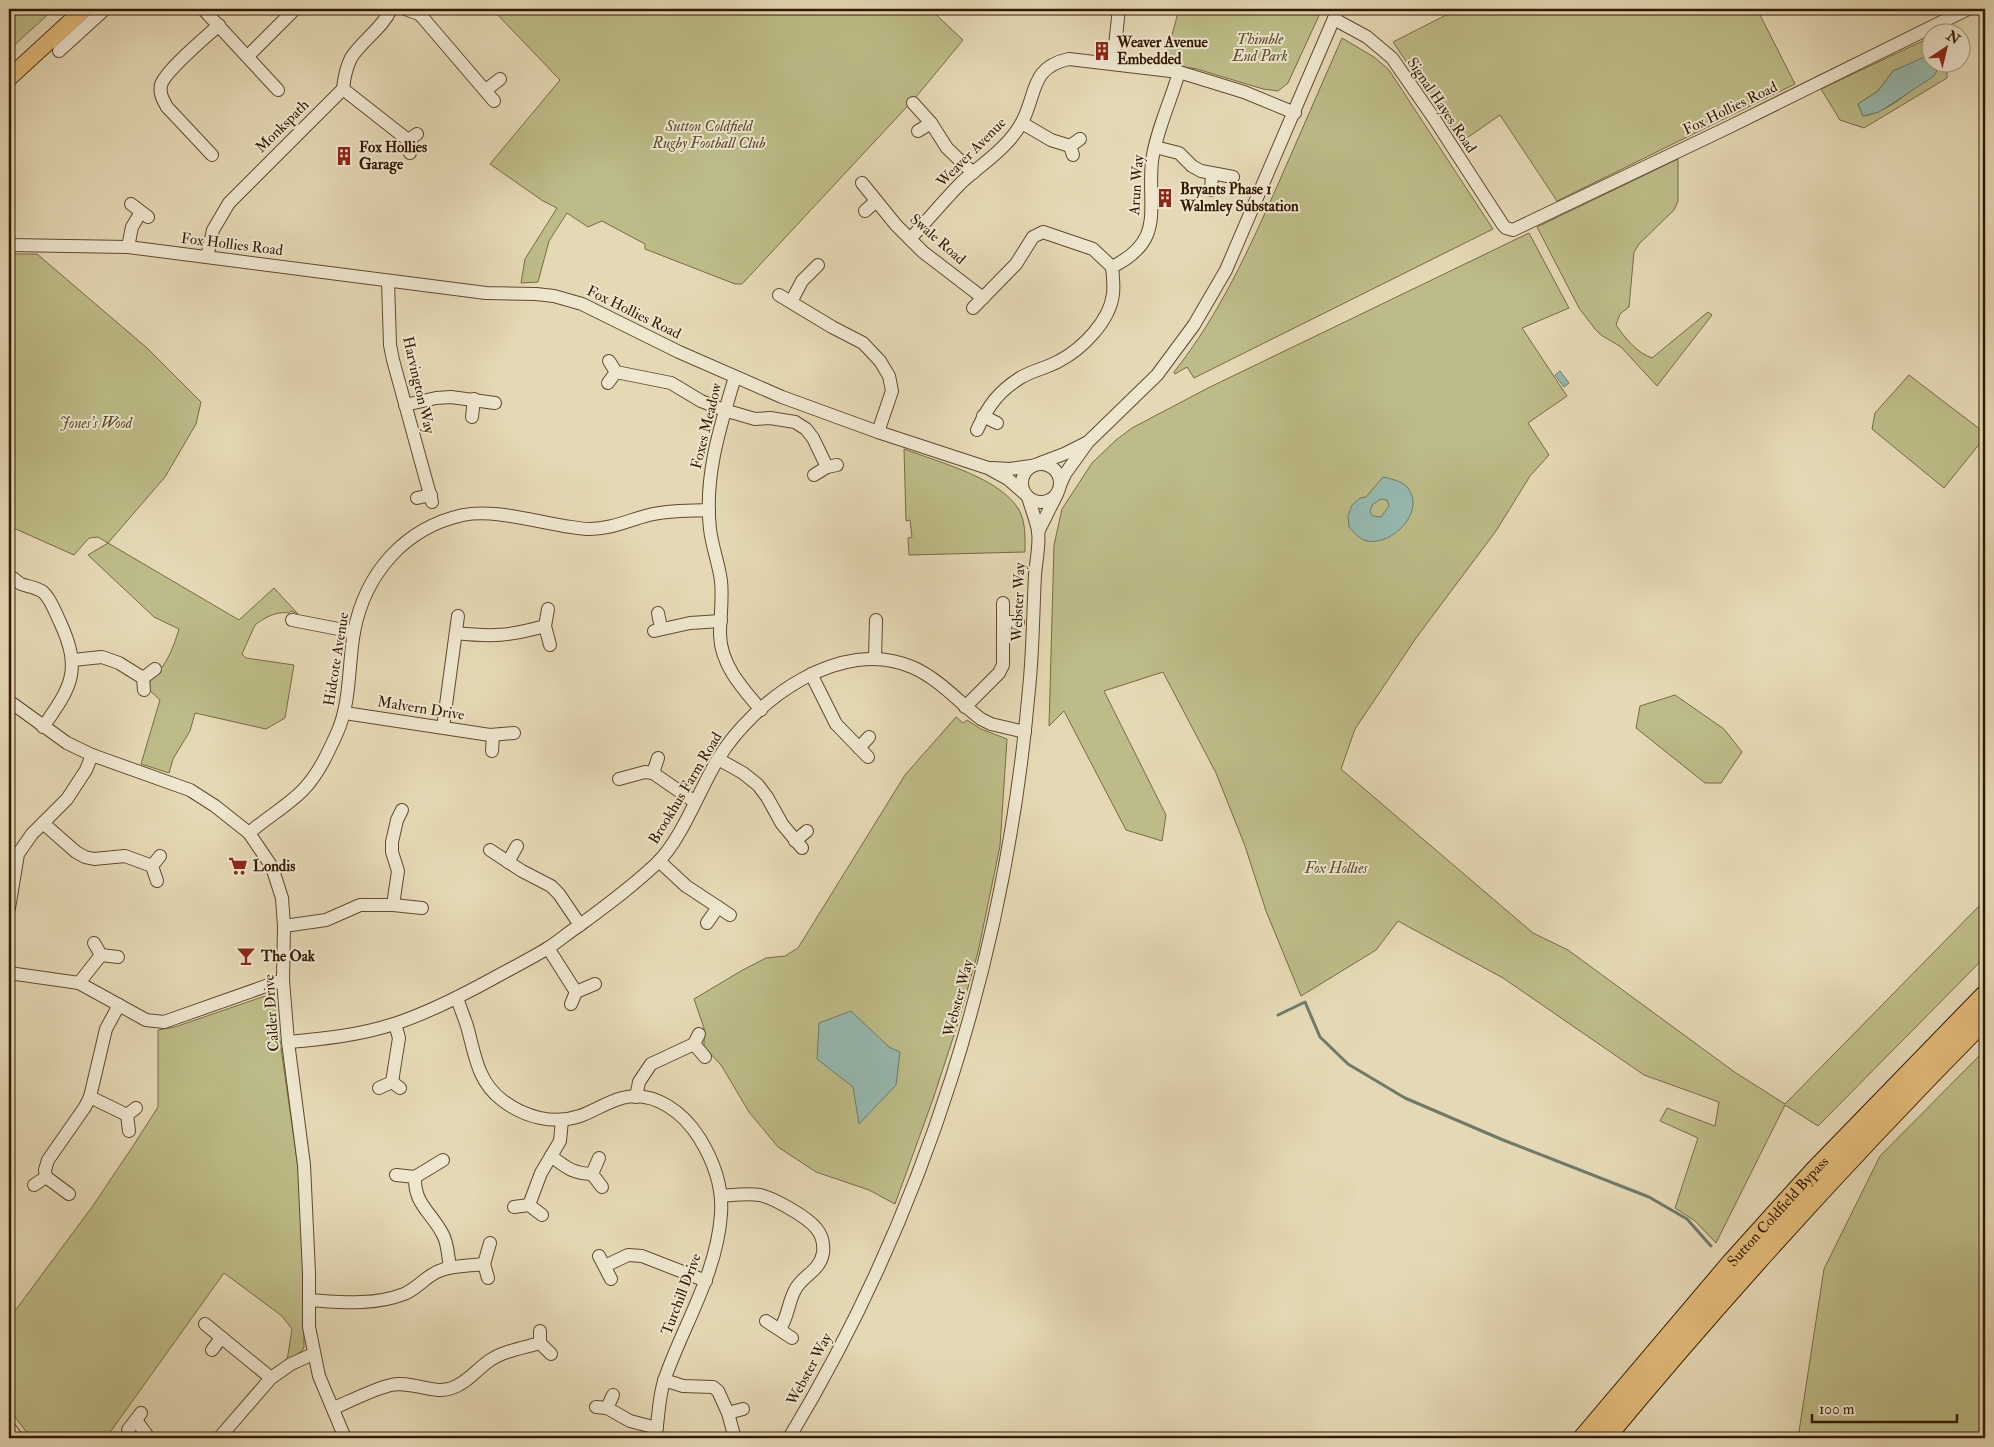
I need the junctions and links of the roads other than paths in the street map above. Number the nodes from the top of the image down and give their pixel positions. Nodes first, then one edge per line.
1 (84, 9) edge
2 (105, 9) edge
3 (203, 9) edge
4 (295, 9) edge
5 (392, 9) edge
6 (405, 9) edge
7 (1119, 9) edge
8 (1968, 9) edge
9 (1336, 14) edge
10 (219, 25) junction
11 (65, 36) junction
12 (59, 50) dead end
13 (248, 56) junction
14 (1113, 63) junction
15 (1179, 72) junction
16 (9, 78) edge
17 (500, 79) dead end
18 (276, 82) dead end
19 (342, 89) junction
20 (486, 90) junction
21 (494, 101) dead end
22 (913, 103) dead end
23 (1294, 113) junction
24 (931, 123) junction
25 (1022, 123) junction
26 (918, 131) dead end
27 (412, 143) dead end
28 (210, 147) dead end
29 (1074, 147) dead end
30 (1156, 147) junction
31 (973, 173) junction
32 (1212, 175) junction
33 (1233, 177) dead end
34 (862, 183) dead end
35 (1210, 190) dead end
36 (876, 200) junction
37 (140, 211) dead end
38 (866, 211) dead end
39 (1506, 228) joint
40 (910, 239) junction
41 (9, 245) edge
42 (128, 247) junction
43 (207, 257) junction
44 (818, 265) dead end
45 (1112, 267) junction
46 (388, 281) junction
47 (778, 295) dead end
48 (983, 298) junction
49 (791, 302) junction
50 (973, 308) dead end
51 (735, 377) junction
52 (608, 383) dead end
53 (474, 400) junction
54 (495, 403) dead end
55 (405, 406) junction
56 (724, 410) junction
57 (983, 416) junction
58 (472, 417) dead end
59 (997, 423) dead end
60 (977, 430) dead end
61 (878, 432) junction
62 (1088, 442) junction
63 (1036, 465) junction
64 (988, 468) junction
65 (814, 475) dead end
66 (1058, 489) junction
67 (1026, 495) junction
68 (417, 498) dead end
69 (709, 510) junction
70 (1038, 532) junction
71 (9, 575) edge
72 (1003, 603) dead end
73 (548, 609) dead end
74 (658, 613) dead end
75 (458, 616) dead end
76 (303, 617) dead end
77 (876, 620) dead end
78 (721, 621) junction
79 (1003, 622) junction
80 (1018, 622) dead end
81 (545, 626) junction
82 (354, 632) junction
83 (456, 633) junction
84 (550, 645) dead end
85 (875, 659) junction
86 (73, 660) junction
87 (155, 668) dead end
88 (811, 674) junction
89 (9, 701) edge
90 (965, 706) junction
91 (761, 710) junction
92 (345, 713) junction
93 (43, 727) junction
94 (444, 727) junction
95 (1025, 732) junction
96 (514, 733) dead end
97 (493, 735) junction
98 (869, 737) dead end
99 (492, 751) dead end
100 (92, 755) junction
101 (658, 758) dead end
102 (718, 759) junction
103 (653, 772) junction
104 (619, 779) dead end
105 (695, 802) junction
106 (402, 810) dead end
107 (42, 823) junction
108 (807, 831) dead end
109 (249, 833) junction
110 (517, 846) dead end
111 (490, 850) dead end
112 (14, 852) edge
113 (659, 861) junction
114 (508, 862) junction
115 (157, 881) dead end
116 (393, 905) junction
117 (718, 907) junction
118 (9, 908) edge
119 (422, 908) dead end
120 (730, 915) dead end
121 (707, 923) dead end
122 (580, 925) junction
123 (284, 926) junction
124 (94, 943) dead end
125 (548, 948) junction
126 (101, 955) junction
127 (118, 957) dead end
128 (9, 973) edge
129 (283, 980) junction
130 (79, 983) junction
131 (595, 984) dead end
132 (576, 992) junction
133 (1985, 995) edge
134 (457, 998) junction
135 (571, 1004) dead end
136 (119, 1005) junction
137 (1985, 1018) edge
138 (395, 1024) junction
139 (288, 1042) junction
140 (705, 1057) dead end
141 (379, 1088) dead end
142 (90, 1097) junction
143 (636, 1097) junction
144 (562, 1120) junction
145 (129, 1131) dead end
146 (551, 1156) junction
147 (599, 1158) dead end
148 (443, 1160) dead end
149 (592, 1174) junction
150 (396, 1175) dead end
151 (46, 1177) junction
152 (415, 1177) junction
153 (34, 1186) dead end
154 (602, 1187) dead end
155 (69, 1194) dead end
156 (721, 1196) junction
157 (529, 1205) junction
158 (514, 1207) dead end
159 (542, 1215) dead end
160 (490, 1243) dead end
161 (484, 1264) junction
162 (450, 1268) junction
163 (488, 1278) dead end
164 (612, 1279) dead end
165 (706, 1281) junction
166 (309, 1300) junction
167 (766, 1321) dead end
168 (205, 1324) dead end
169 (780, 1329) junction
170 (221, 1338) junction
171 (792, 1338) dead end
172 (212, 1350) dead end
173 (314, 1354) junction
174 (551, 1354) dead end
175 (270, 1378) junction
176 (664, 1380) junction
177 (613, 1395) dead end
178 (334, 1408) junction
179 (744, 1409) dead end
180 (728, 1413) junction
181 (135, 1421) dead end
182 (9, 1427) edge
183 (656, 1433) edge
184 (734, 1435) dead end
185 (17, 1438) edge
186 (149, 1438) edge
187 (218, 1438) edge
188 (345, 1438) edge
189 (789, 1438) edge
190 (1583, 1438) edge
191 (1605, 1438) edge

1 - 11 main road
2 - 11 street
3 - 10 street
4 - 13 street
5 - 19 street
6 - 20 street
7 - 14 street
8 - 39 street, Fox Hollies Road
9 - 23 street
9 - 39 street, Signal Hayes Road
10 - 13 street
10 - 28 street
11 - 12 street
11 - 16 main road
13 - 18 street
14 - 15 street, Weaver Avenue
14 - 25 street, Weaver Avenue
15 - 23 street, Weaver Avenue
15 - 30 street, Arun Way
17 - 20 street
19 - 27 street
19 - 43 street, Monkspath
20 - 21 street
22 - 24 street
23 - 62 street
24 - 26 street
24 - 31 street
25 - 29 street
25 - 31 street, Weaver Avenue
30 - 32 street, Arun Way
30 - 45 street, Arun Way
31 - 40 street, Weaver Avenue
32 - 33 street, Arun Way
32 - 35 street
34 - 36 street, Swale Road
36 - 38 street
36 - 40 street, Swale Road
37 - 42 street
40 - 48 street, Swale Road
41 - 42 street, Fox Hollies Road
42 - 43 street, Fox Hollies Road
43 - 46 street, Fox Hollies Road
44 - 49 street
45 - 48 street
45 - 57 street
46 - 51 street, Fox Hollies Road
46 - 55 street, Harvington Way
47 - 49 street
48 - 50 street
49 - 61 street
51 - 56 street, Foxes Meadow
51 - 61 street, Fox Hollies Road
52 - 56 street
53 - 54 street
53 - 55 street
53 - 58 street
55 - 68 street, Harvington Way
56 - 65 street
56 - 69 street, Foxes Meadow
57 - 59 street
57 - 60 street
61 - 64 street, Fox Hollies Road
62 - 63 street, Fox Hollies Road
62 - 66 street, Webster Way
63 - 64 street, Fox Hollies Road
63 - 66 street
63 - 67 street
64 - 67 street, Fox Hollies Road
66 - 67 street
66 - 70 street, Webster Way
67 - 70 street, Webster Way
69 - 78 street, Foxes Meadow
69 - 82 street, Hidcote Avenue
70 - 95 street, Webster Way
71 - 86 street
72 - 79 street
73 - 81 street
74 - 78 street
75 - 83 street
76 - 82 street
77 - 85 street
78 - 91 street, Foxes Meadow
79 - 80 street
79 - 90 street
81 - 83 street
81 - 84 street
82 - 92 street, Hidcote Avenue
83 - 94 street
85 - 88 street, Brookhus Farm Road
85 - 90 street, Brookhus Farm Road
86 - 87 street
86 - 93 street
88 - 91 street, Brookhus Farm Road
88 - 98 street
89 - 93 street, Calder Drive
90 - 95 street, Brookhus Farm Road
91 - 102 street, Brookhus Farm Road
92 - 94 street, Malvern Drive
92 - 109 street, Hidcote Avenue
93 - 100 street, Calder Drive
94 - 97 street, Malvern Drive
95 - 189 street, Webster Way
96 - 97 street, Malvern Drive
97 - 99 street
100 - 107 street
100 - 109 street, Calder Drive
101 - 103 street
102 - 105 street, Brookhus Farm Road
102 - 108 street
103 - 104 street
103 - 105 street
105 - 113 street, Brookhus Farm Road
106 - 116 street
107 - 112 street
107 - 115 street
109 - 123 street, Calder Drive
110 - 114 street
111 - 114 street
112 - 118 street
113 - 117 street
113 - 122 street, Brookhus Farm Road
114 - 122 street
116 - 119 street
116 - 123 street
117 - 120 street
117 - 121 street
122 - 125 street, Brookhus Farm Road
123 - 129 street, Calder Drive
124 - 126 street
125 - 132 street
125 - 134 street, Brookhus Farm Road
126 - 127 street
126 - 130 street
128 - 130 street
129 - 136 street
129 - 139 street, Calder Drive
130 - 136 street
131 - 132 street
132 - 135 street
133 - 190 highway, Sutton Coldfield Bypass
134 - 138 street, Brookhus Farm Road
134 - 144 street, Turchill Drive
136 - 142 street
137 - 191 highway, Sutton Coldfield Bypass
138 - 139 street, Brookhus Farm Road
138 - 141 street
139 - 166 street, Calder Drive
140 - 143 street
142 - 145 street
142 - 151 street
143 - 144 street, Turchill Drive
143 - 156 street, Turchill Drive
144 - 146 street
146 - 149 street
146 - 157 street
147 - 149 street
148 - 152 street
149 - 154 street
150 - 152 street
151 - 153 street
151 - 155 street
152 - 162 street
156 - 165 street, Turchill Drive
156 - 169 street
157 - 158 street
157 - 159 street
160 - 161 street
161 - 162 street
161 - 163 street
162 - 166 street
164 - 165 street
165 - 176 street, Turchill Drive
166 - 173 street, Calder Drive
167 - 169 street
168 - 170 street
169 - 171 street
170 - 172 street
170 - 175 street
173 - 175 street
173 - 178 street, Calder Drive
174 - 178 street
175 - 187 street
176 - 180 street
176 - 183 street, Turchill Drive
177 - 183 street
178 - 188 street, Calder Drive
179 - 180 street
180 - 184 street
181 - 186 street
182 - 185 street

